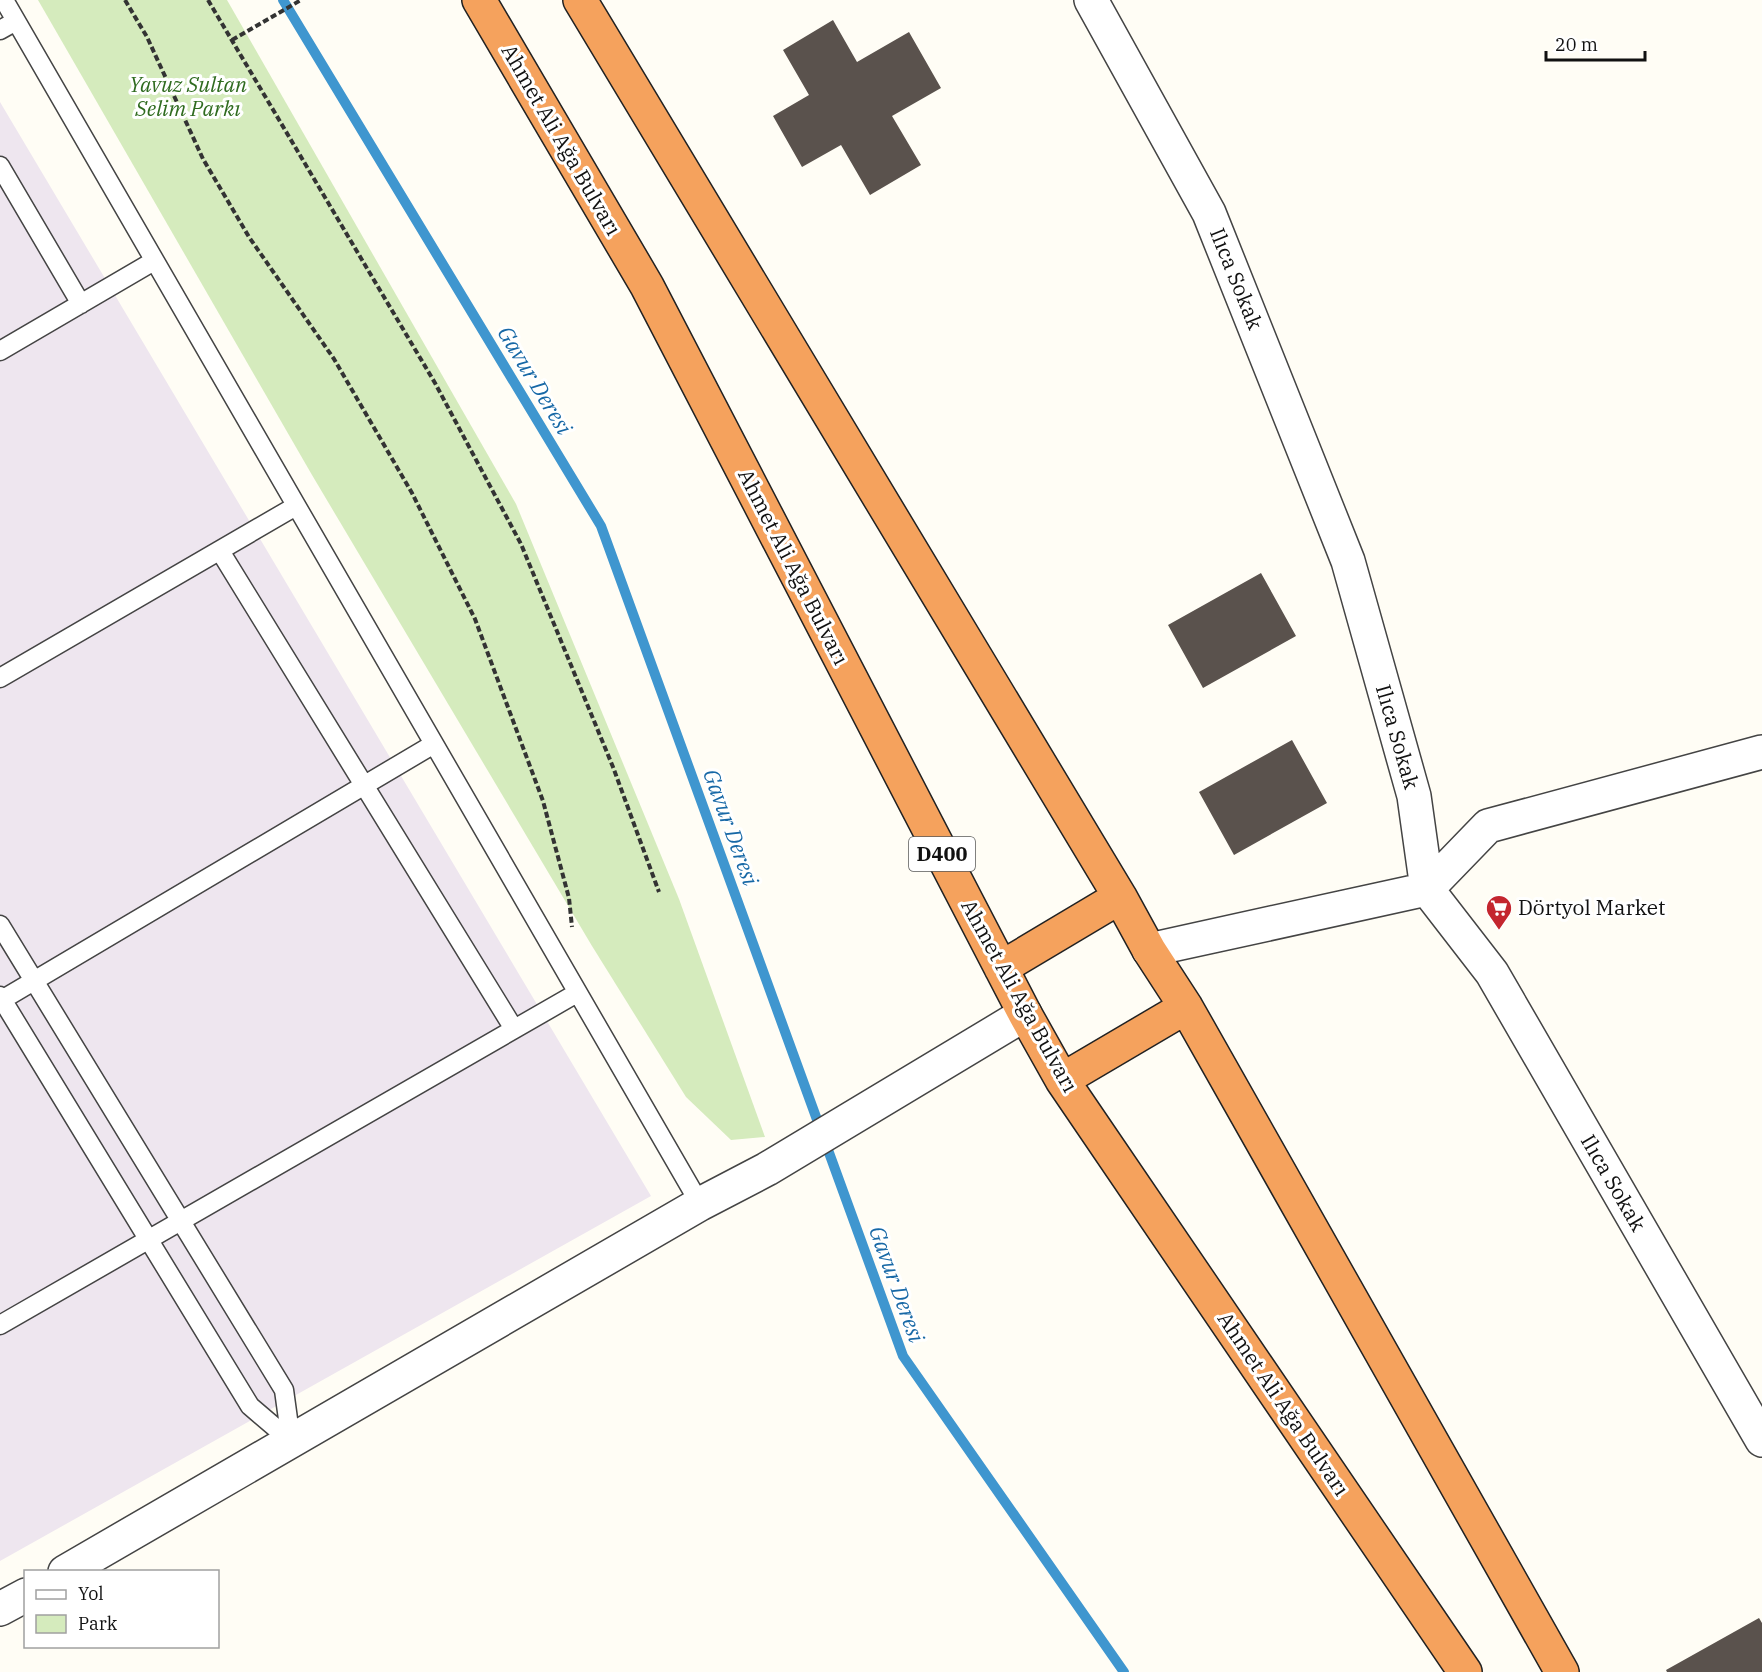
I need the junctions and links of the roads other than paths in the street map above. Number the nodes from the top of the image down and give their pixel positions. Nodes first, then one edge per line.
1 (4, 0) edge
2 (479, 0) edge
3 (580, 0) edge
4 (1091, 0) edge
5 (8, 25) edge
6 (0, 166) edge
7 (154, 261) junction
8 (81, 304) junction
9 (0, 351) edge
10 (296, 506) junction
11 (220, 551) junction
12 (0, 678) edge
13 (434, 744) junction
14 (1762, 753) edge
15 (364, 786) junction
16 (1427, 889) junction
17 (1120, 897) junction
18 (0, 925) edge
19 (1149, 950) junction
20 (1001, 968) junction
21 (34, 980) junction
22 (577, 993) junction
23 (1, 999) edge
24 (1186, 1007) junction
25 (1025, 1014) junction
26 (514, 1029) junction
27 (1062, 1080) junction
28 (700, 1204) junction
29 (181, 1220) junction
30 (149, 1239) junction
31 (0, 1324) edge
32 (1762, 1440) edge
33 (291, 1441) junction
34 (68, 1570) edge
35 (24, 1595) edge
36 (0, 1609) edge
37 (1465, 1672) edge
38 (1562, 1672) edge

1 - 5 lane
2 - 20 highway, Ahmet Ali Ağa Bulvarı / D400
3 - 17 highway
4 - 16 street, Ilıca Sokak
5 - 7 lane
6 - 8 lane
7 - 8 lane
7 - 10 lane
8 - 9 lane
10 - 11 lane
10 - 13 lane
11 - 12 lane
11 - 15 lane
13 - 15 lane
13 - 22 lane
14 - 16 street
15 - 21 lane
15 - 26 lane
16 - 19 street
16 - 32 street, Ilıca Sokak
17 - 19 highway
17 - 20 highway
18 - 21 lane
19 - 24 highway
20 - 25 highway, Ahmet Ali Ağa Bulvarı / D400
21 - 23 lane
21 - 29 lane
22 - 26 lane
22 - 28 lane
23 - 30 lane
24 - 27 highway
24 - 38 highway
25 - 27 highway, Ahmet Ali Ağa Bulvarı / D400
25 - 28 street
26 - 29 lane
27 - 37 highway, Ahmet Ali Ağa Bulvarı / D400
28 - 33 street
29 - 30 lane
29 - 33 lane
30 - 31 lane
30 - 33 lane
33 - 34 street
35 - 36 street

